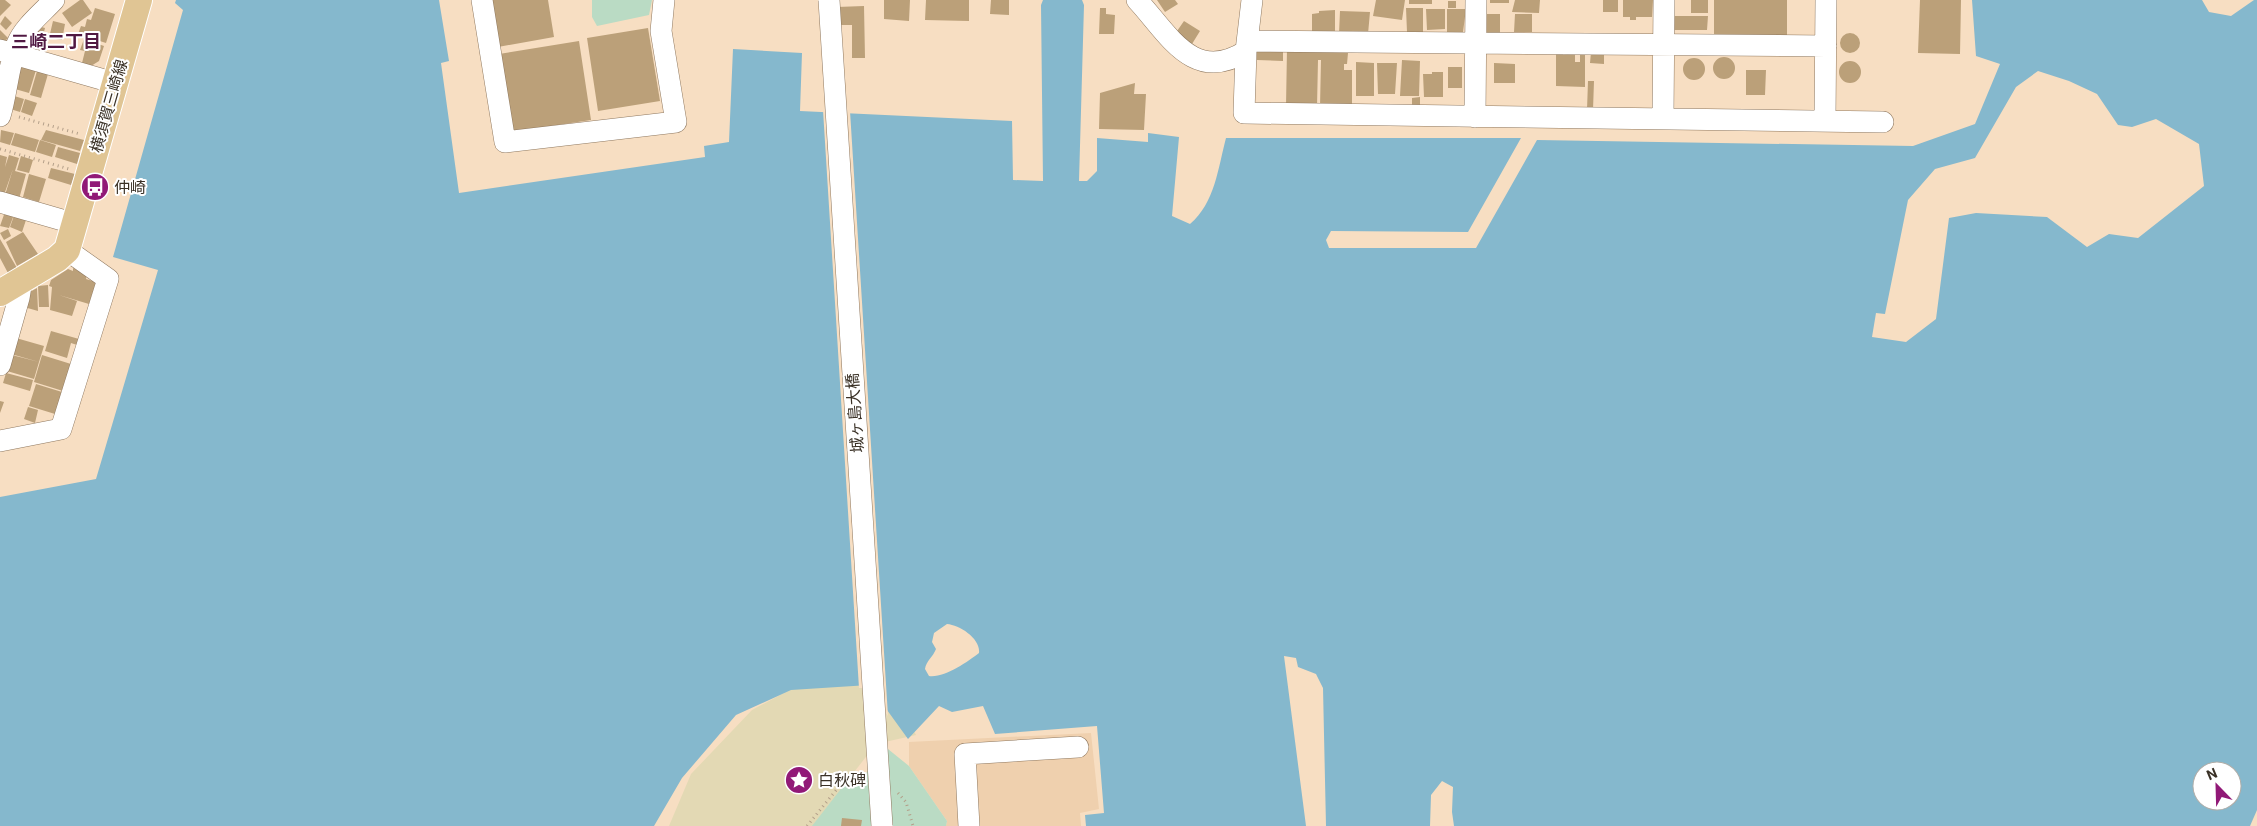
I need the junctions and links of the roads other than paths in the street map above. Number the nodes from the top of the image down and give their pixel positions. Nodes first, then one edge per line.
1 (54, 0) edge
2 (139, 0) edge
3 (482, 0) edge
4 (664, 0) edge
5 (829, 0) edge
6 (1137, 0) edge
7 (1252, 0) edge
8 (1476, 0) edge
9 (1664, 0) edge
10 (1826, 0) edge
11 (1476, 42) junction
12 (1664, 45) junction
13 (1248, 46) junction
14 (1826, 46) junction
15 (7, 53) edge
16 (116, 83) junction
17 (1, 114) edge
18 (1475, 117) junction
19 (1663, 118) junction
20 (1825, 121) junction
21 (1883, 122) dead end
22 (0, 202) edge
23 (76, 224) junction
24 (67, 250) junction
25 (22, 280) junction
26 (0, 293) edge
27 (0, 365) edge
28 (0, 440) edge
29 (1078, 747) dead end
30 (882, 826) edge
31 (968, 826) edge

1 - 15 street
2 - 16 main road, 横須賀三崎線
3 - 4 street
5 - 30 street, 城ヶ島大橋, bridge
6 - 13 street
7 - 13 street
8 - 11 street
9 - 12 street
10 - 14 street
11 - 12 street
11 - 13 street
11 - 18 street
12 - 14 street
12 - 19 street
13 - 18 street
14 - 20 street
15 - 16 street
15 - 17 street
16 - 23 main road, 横須賀三崎線
18 - 19 street
19 - 20 street
20 - 21 street
22 - 23 street
23 - 24 main road, 横須賀三崎線
24 - 25 main road
24 - 28 street
25 - 26 main road
25 - 27 street
29 - 31 street

